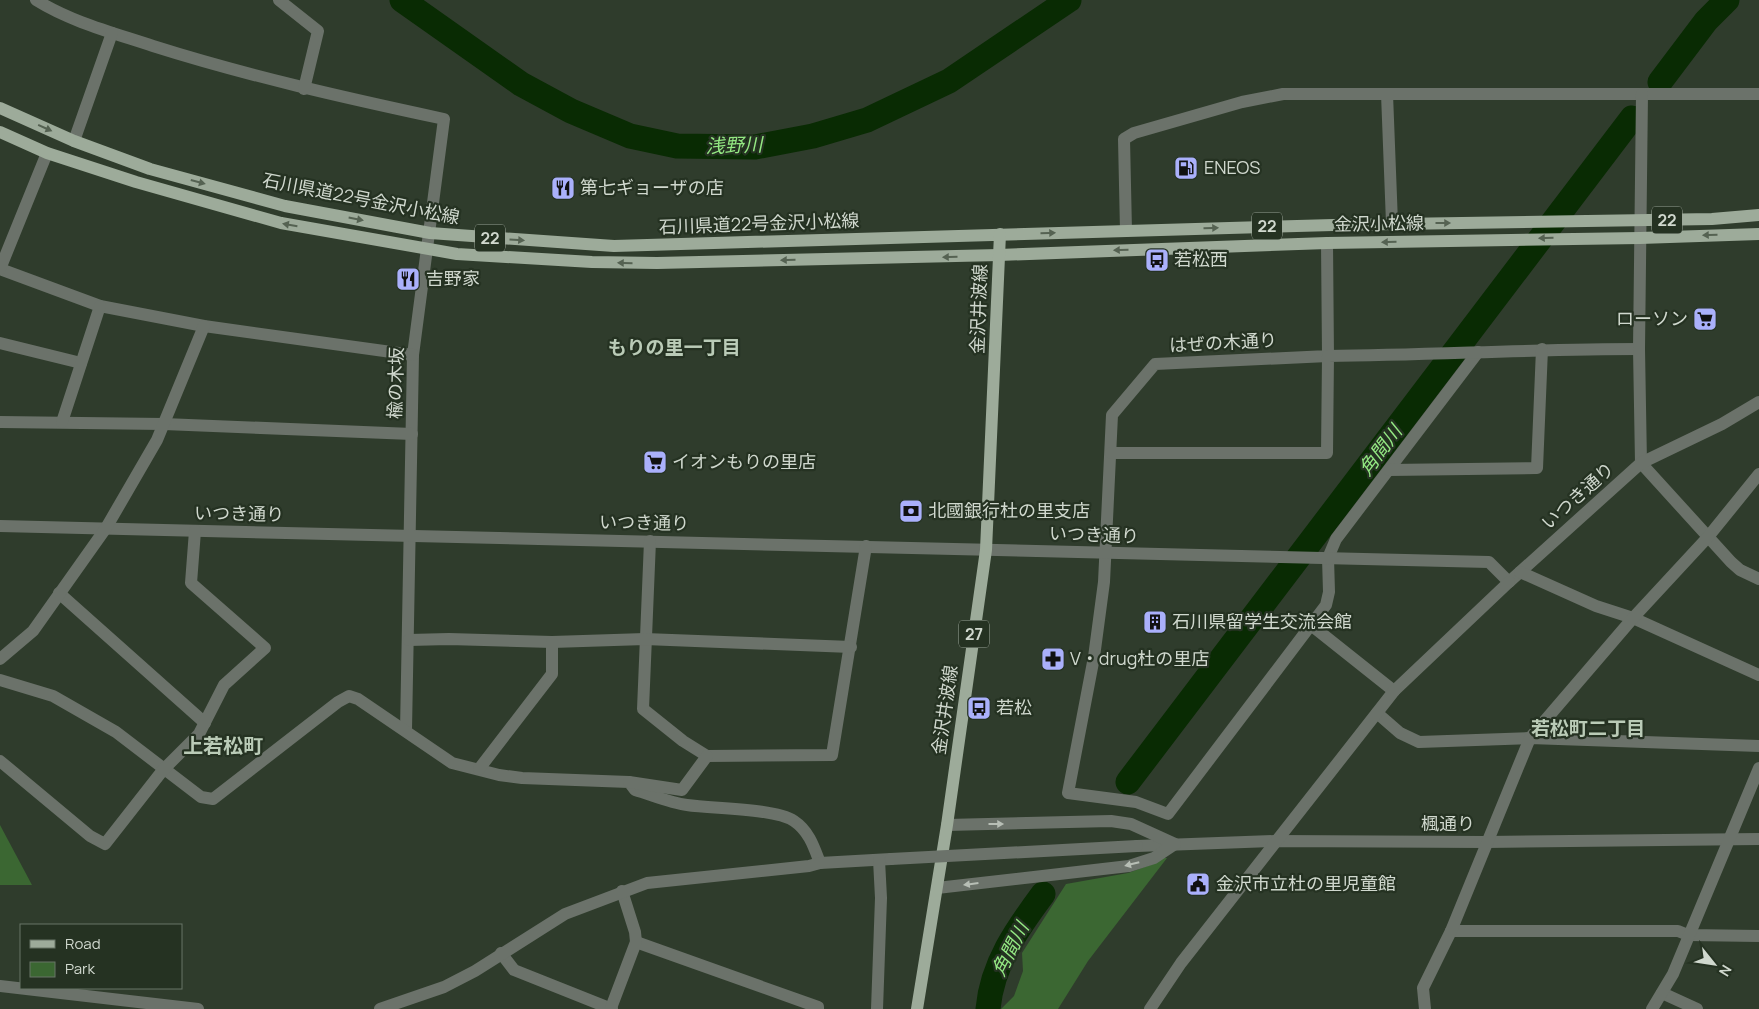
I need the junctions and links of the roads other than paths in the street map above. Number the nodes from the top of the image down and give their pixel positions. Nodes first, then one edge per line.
1 (36, 0) edge
2 (279, 0) edge
3 (52, 4) edge
4 (112, 33) junction
5 (304, 89) junction
6 (1387, 94) junction
7 (1642, 94) junction
8 (1759, 94) edge
9 (0, 108) edge
10 (0, 132) edge
11 (74, 141) junction
12 (47, 153) junction
13 (1759, 215) edge
14 (1641, 221) junction
15 (1392, 223) junction
16 (1126, 231) junction
17 (430, 233) junction
18 (1000, 234) junction
19 (1759, 234) edge
20 (1640, 238) junction
21 (1328, 243) junction
22 (428, 250) junction
23 (999, 255) junction
24 (0, 269) edge
25 (100, 306) junction
26 (204, 326) junction
27 (0, 343) edge
28 (1542, 349) junction
29 (1640, 349) junction
30 (1473, 352) junction
31 (412, 355) junction
32 (1328, 356) junction
33 (81, 363) junction
34 (1759, 402) edge
35 (0, 422) edge
36 (62, 422) junction
37 (164, 424) junction
38 (412, 434) junction
39 (1111, 453) junction
40 (1641, 463) junction
41 (1389, 470) junction
42 (1759, 474) edge
43 (1754, 490) edge
44 (0, 526) edge
45 (106, 528) junction
46 (195, 531) junction
47 (410, 535) junction
48 (1708, 537) junction
49 (650, 541) junction
50 (866, 546) junction
51 (986, 550) junction
52 (1106, 554) junction
53 (1328, 558) junction
54 (1520, 572) junction
55 (1759, 579) edge
56 (1508, 582) junction
57 (59, 593) junction
58 (1633, 618) junction
59 (1311, 625) junction
60 (645, 639) junction
61 (409, 640) junction
62 (552, 642) junction
63 (851, 647) junction
64 (0, 659) edge
65 (1759, 675) edge
66 (0, 680) edge
67 (1394, 692) junction
68 (1377, 713) junction
69 (205, 723) junction
70 (406, 730) junction
71 (1530, 738) junction
72 (1759, 746) edge
73 (707, 756) junction
74 (0, 761) edge
75 (1759, 768) edge
76 (479, 769) junction
77 (163, 770) junction
78 (630, 782) junction
79 (947, 825) junction
80 (1729, 839) junction
81 (1275, 840) junction
82 (1759, 840) edge
83 (1486, 842) junction
84 (1176, 844) junction
85 (885, 859) junction
86 (820, 863) junction
87 (937, 888) junction
88 (622, 892) junction
89 (1451, 931) junction
90 (1688, 935) junction
91 (1759, 936) edge
92 (636, 942) junction
93 (501, 953) junction
94 (0, 986) edge
95 (20, 988) edge
96 (26, 989) edge
97 (1662, 993) junction
98 (818, 1008) edge
99 (198, 1009) edge
100 (380, 1009) edge
101 (611, 1009) edge
102 (877, 1009) edge
103 (917, 1009) edge
104 (1150, 1009) edge
105 (1425, 1009) edge
106 (1652, 1009) edge
107 (1697, 1009) edge

1 - 3 street
2 - 5 street
3 - 4 street
4 - 5 street
4 - 11 street
5 - 17 street, 楡の木坂
6 - 7 street
6 - 15 street
6 - 16 street
7 - 8 street
7 - 14 street, いつき通り
9 -> 11 main road, 石川県道22号金沢小松線 / 22
10 - 12 main road, 22
11 -> 17 main road, 石川県道22号金沢小松線 / 22
22 -> 12 main road, 22
12 - 24 street
13 - 14 main road, 金沢小松線 / 22
15 -> 14 main road, 金沢小松線 / 22
14 - 20 street, いつき通り
16 -> 15 main road, 金沢小松線 / 22
18 -> 16 main road, 金沢小松線 / 22
17 -> 18 main road, 石川県道22号金沢小松線 / 22
17 - 22 street, 楡の木坂
18 - 23 main road, 金沢井波線 / 27
19 -> 20 main road, 金沢小松線 / 22
20 -> 21 main road, 金沢小松線 / 22
20 - 29 street, いつき通り
21 -> 23 main road, 金沢小松線 / 22
21 - 32 street
23 -> 22 main road, 22
22 - 31 street, 楡の木坂
23 - 51 main road, 金沢井波線 / 27
24 - 25 street
25 - 26 street
25 - 33 street
26 - 31 street
26 - 37 street
27 - 33 street
28 - 29 street, はぜの木通り
28 - 30 street, はぜの木通り
28 - 41 street
29 - 40 street, いつき通り
30 - 32 street, はぜの木通り
30 - 41 street
31 - 38 street, 楡の木坂
32 - 39 street, はぜの木通り
32 - 39 street
33 - 36 street
34 - 40 street
35 - 36 street
36 - 37 street
37 - 38 street
37 - 45 street
38 - 47 street, 楡の木坂
39 - 52 street, はぜの木通り
40 - 48 street
40 - 54 street, いつき通り
41 - 53 street
42 - 43 street
43 - 48 street
44 - 45 street, いつき通り
45 - 46 street, いつき通り
45 - 57 street
46 - 47 street, いつき通り
46 - 69 street
47 - 49 street, いつき通り
47 - 61 street, 楡の木坂
48 - 55 street
48 - 58 street
49 - 50 street, いつき通り
49 - 60 street
50 - 51 street, いつき通り
50 - 63 street
51 - 52 street, いつき通り
51 - 79 main road, 金沢井波線 / 27
52 - 53 street, いつき通り
52 - 59 street, はぜの木通り
53 - 56 street
53 - 59 street
54 - 56 street, いつき通り
54 - 58 street
56 - 67 street, いつき通り
57 - 64 street
57 - 69 street
58 - 65 street
58 - 71 street
59 - 67 street
60 - 62 street
60 - 63 street
60 - 73 street
61 - 62 street
61 - 70 street, 楡の木坂
62 - 76 street
63 - 73 street
66 - 77 street
67 - 68 street, いつき通り
68 - 71 street
68 - 81 street, いつき通り
69 - 77 street
70 - 76 street
70 - 77 street
71 - 72 street
71 - 83 street
73 - 78 street
74 - 77 street
75 - 80 street
76 - 78 street
78 - 86 street
79 -> 84 street
79 - 87 main road, 金沢井波線 / 27
80 - 82 street, 楓通り
80 - 83 street, 楓通り
80 - 90 street
81 - 83 street, 楓通り
81 - 84 street, 楓通り
81 - 104 street, いつき通り
83 - 89 street
84 - 85 street, 楓通り, bridge
84 -> 87 street
85 - 86 street, 楓通り
85 - 102 street
86 - 88 street, 楓通り
87 - 103 main road, 金沢井波線 / 27
88 - 92 street
88 - 93 street, 楓通り
89 - 90 street
89 - 105 street
90 - 91 street
90 - 97 street
92 - 98 street
92 - 101 street
93 - 100 street, 楓通り
93 - 101 street
94 - 95 street
96 - 99 street
97 - 106 street
97 - 107 street

